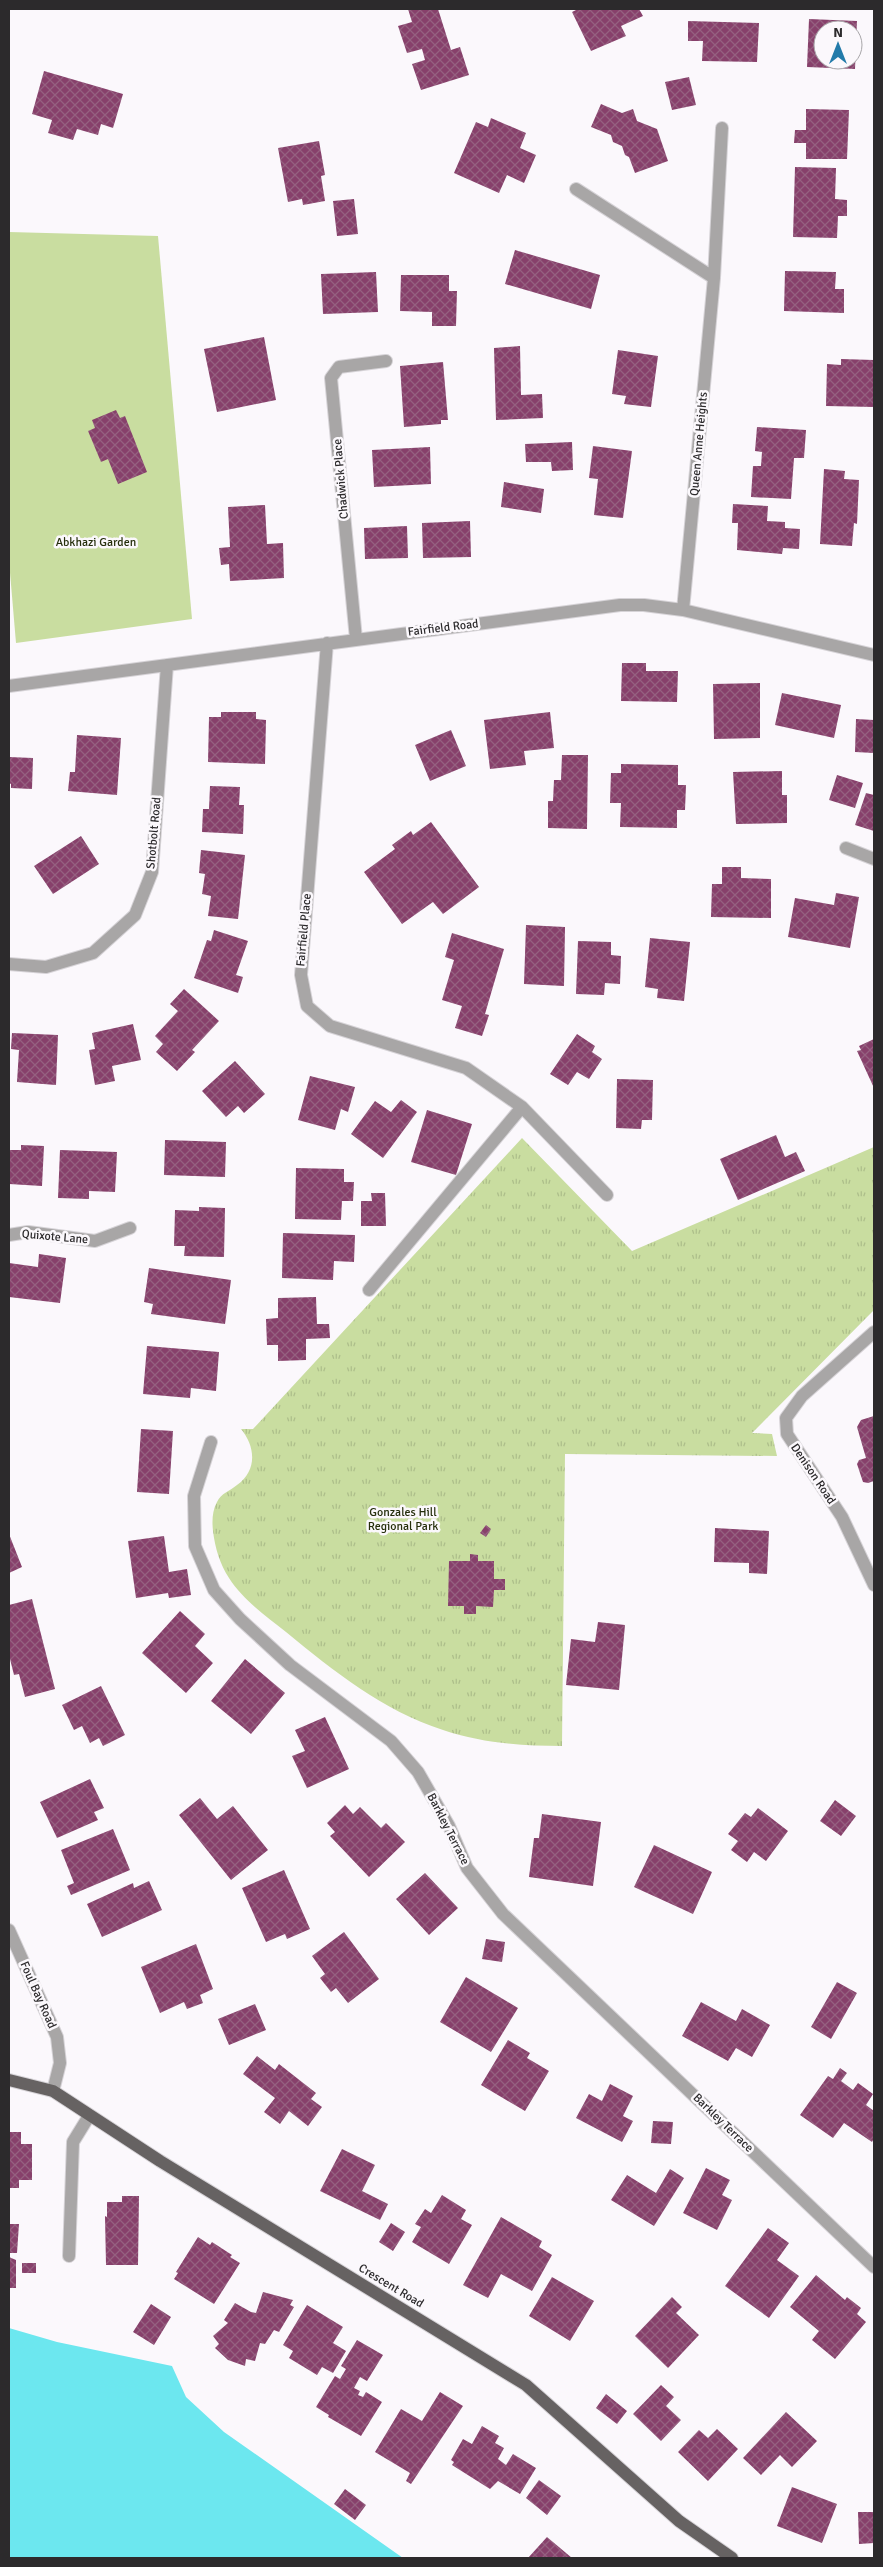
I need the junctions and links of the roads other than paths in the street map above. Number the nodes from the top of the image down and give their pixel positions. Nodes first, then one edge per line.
1 (722, 128) dead end
2 (576, 189) dead end
3 (714, 278) junction
4 (386, 361) dead end
5 (683, 610) junction
6 (356, 639) junction
7 (327, 643) junction
8 (874, 656) edge
9 (167, 665) junction
10 (9, 686) edge
11 (846, 848) dead end
12 (874, 859) edge
13 (9, 964) edge
14 (522, 1107) junction
15 (607, 1195) dead end
16 (130, 1228) dead end
17 (9, 1234) edge
18 (369, 1290) dead end
19 (874, 1332) edge
20 (211, 1442) dead end
21 (874, 1586) edge
22 (9, 1930) edge
23 (9, 2080) edge
24 (52, 2091) junction
25 (89, 2116) junction
26 (69, 2256) dead end
27 (874, 2267) edge
28 (732, 2558) edge

1 - 3 street, Queen Anne Heights
2 - 3 street
3 - 5 street, Queen Anne Heights
4 - 6 street, Chadwick Place
5 - 6 street, Fairfield Road
5 - 8 street, Fairfield Road
6 - 7 street, Fairfield Road
7 - 9 street, Fairfield Road
7 - 14 street, Fairfield Place
9 - 10 street, Fairfield Road
9 - 13 street, Shotbolt Road
11 - 12 street
14 - 15 street, Fairfield Place
14 - 18 street
16 - 17 street, Quixote Lane
19 - 21 street, Denison Road
20 - 27 street, Barkley Terrace
22 - 24 street, Foul Bay Road
23 - 24 main road, Crescent Road
24 - 25 main road, Crescent Road
25 - 26 street
25 - 28 main road, Crescent Road

